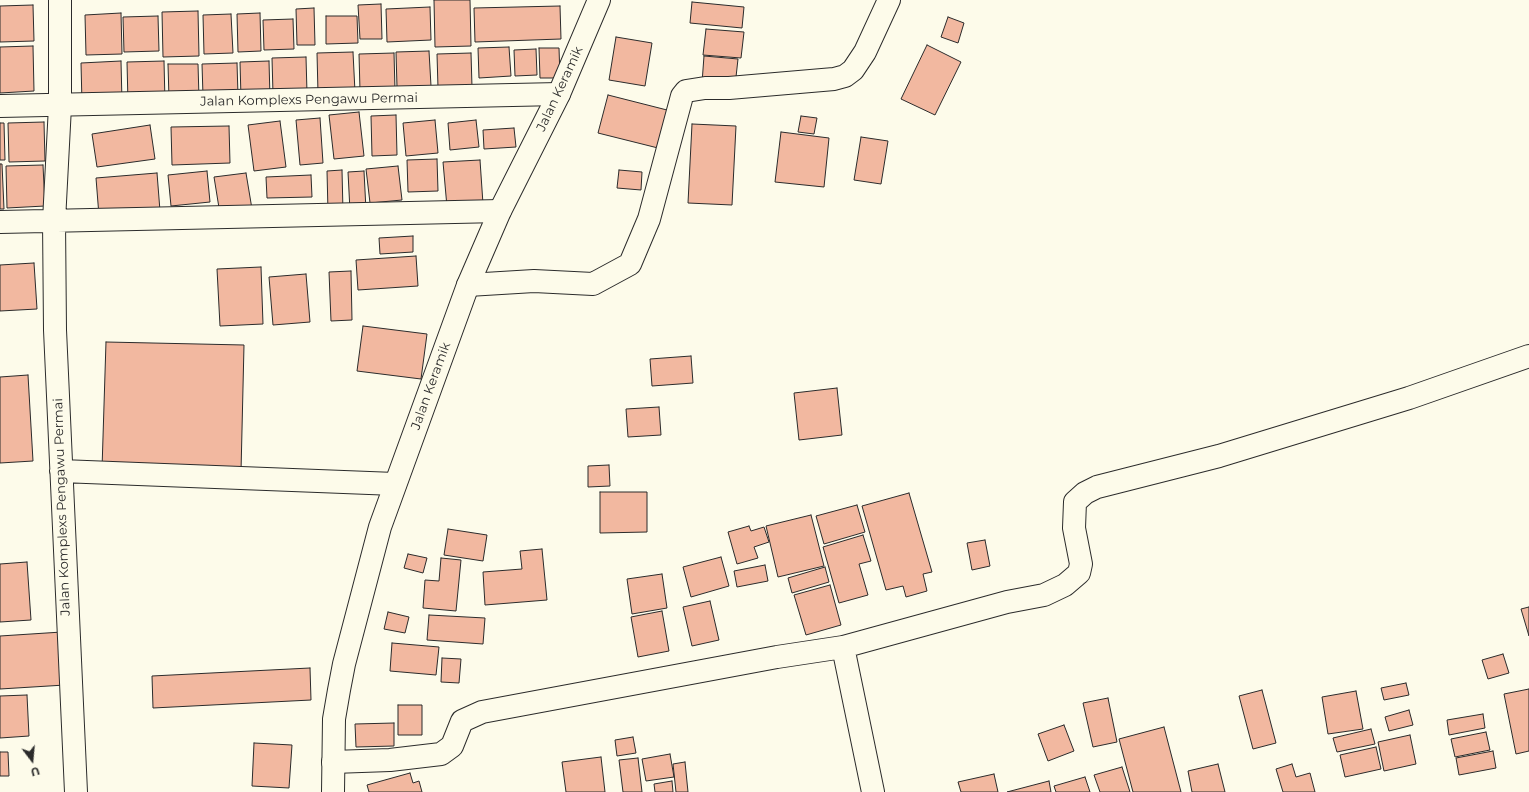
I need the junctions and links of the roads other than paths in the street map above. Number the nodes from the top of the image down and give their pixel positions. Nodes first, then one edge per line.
1 (60, 0) edge
2 (599, 0) edge
3 (889, 0) edge
4 (559, 94) junction
5 (0, 106) edge
6 (60, 106) junction
7 (500, 211) junction
8 (54, 221) junction
9 (0, 222) edge
10 (468, 286) junction
11 (1529, 356) edge
12 (61, 471) junction
13 (395, 484) junction
14 (843, 647) junction
15 (333, 762) junction
16 (76, 792) edge
17 (333, 792) edge
18 (872, 792) edge

1 - 6 street, Jalan Komplexs Pengawu Permai
2 - 4 street, Jalan Keramik
3 - 10 street
4 - 6 street, Jalan Komplexs Pengawu Permai
4 - 7 street, Jalan Keramik
5 - 6 street, Jalan Komplexs Pengawu Permai
6 - 8 street, Jalan Komplexs Pengawu Permai
7 - 8 street
7 - 10 street, Jalan Keramik
8 - 9 street
8 - 12 street, Jalan Komplexs Pengawu Permai
10 - 13 street, Jalan Keramik
11 - 14 street
12 - 13 street
12 - 16 street, Jalan Komplexs Pengawu Permai
13 - 15 street, Jalan Keramik
14 - 15 street
14 - 18 street
15 - 17 street, Jalan Keramik

